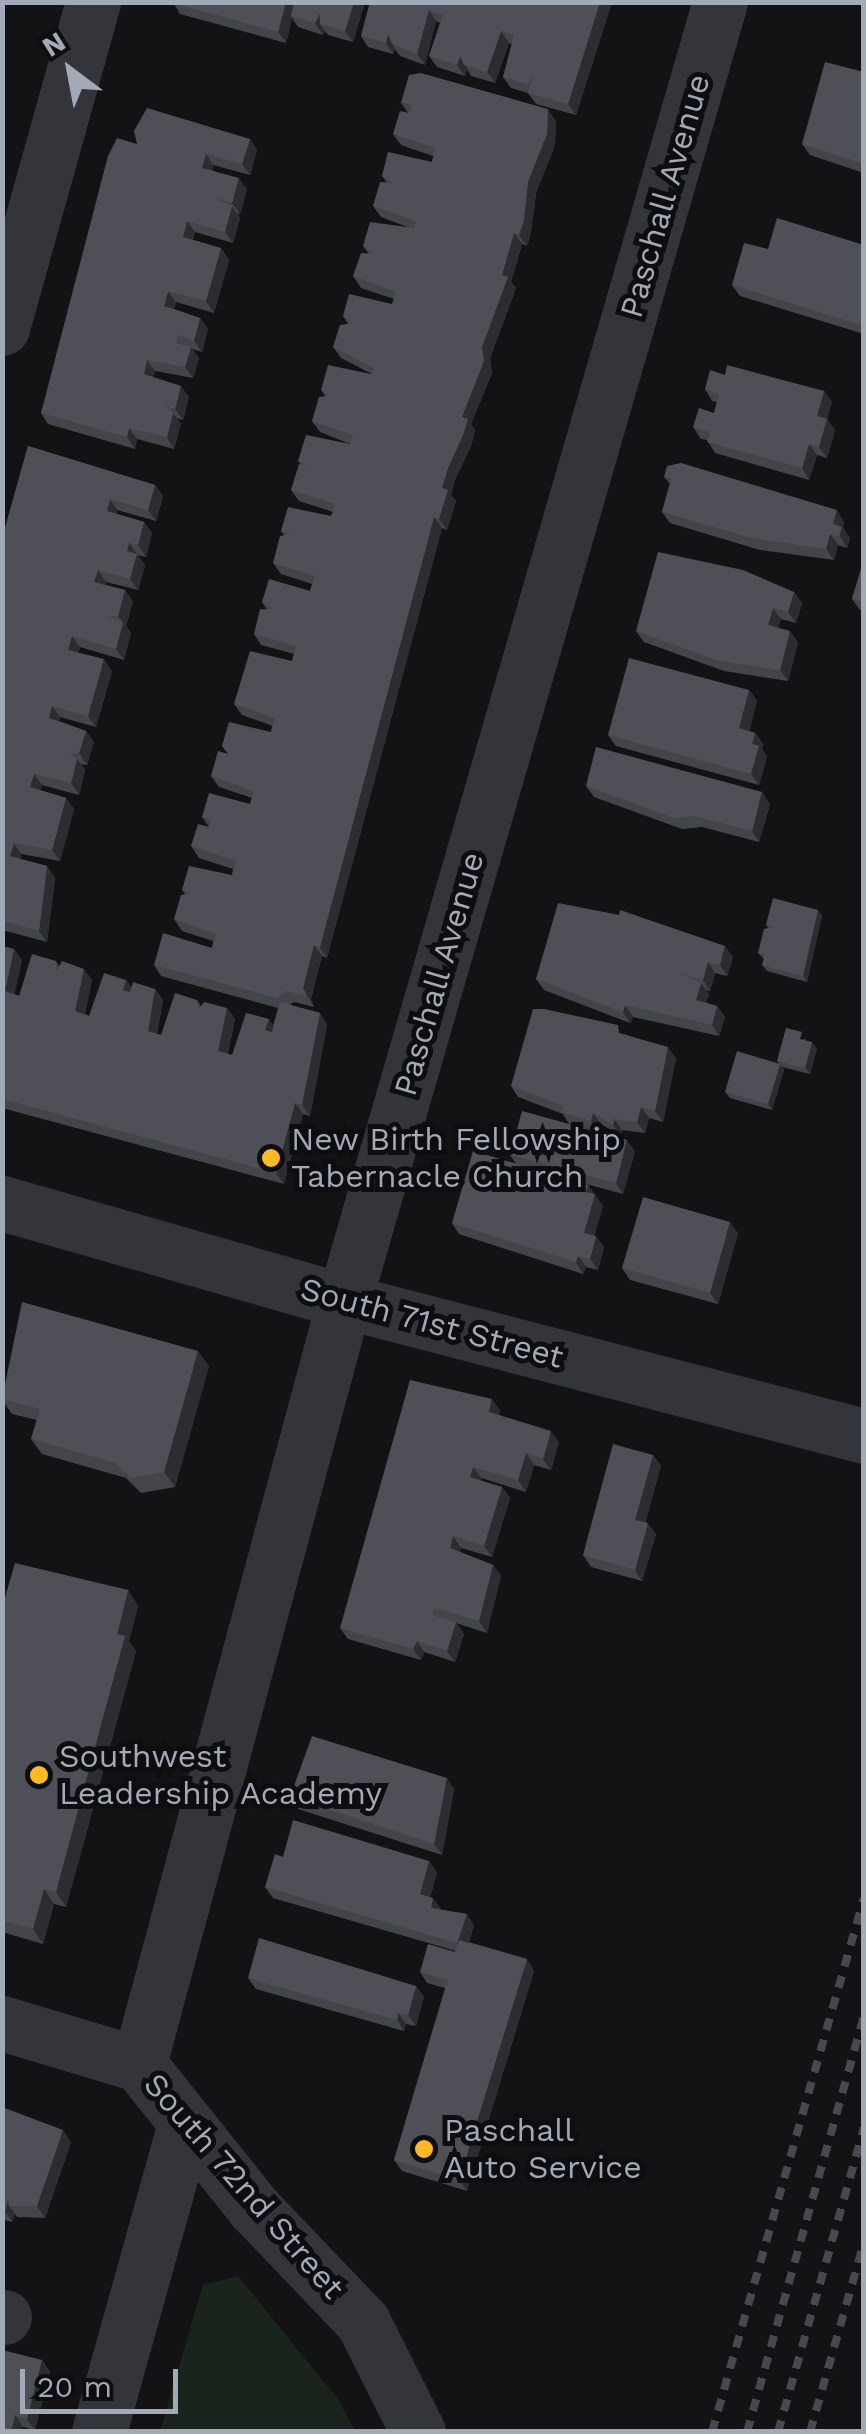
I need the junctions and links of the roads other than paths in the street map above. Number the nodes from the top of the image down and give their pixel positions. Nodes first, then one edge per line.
1 (93, 2) edge
2 (720, 2) edge
3 (2, 328) edge
4 (2, 1203) edge
5 (344, 1301) junction
6 (864, 1436) edge
7 (2, 2023) edge
8 (138, 2064) junction
9 (185, 2125) junction
10 (99, 2432) edge
11 (418, 2432) edge

1 - 3 street
2 - 5 street, Paschall Avenue
4 - 5 street, South 71st Street
5 - 6 street, South 71st Street
5 - 8 street, Paschall Avenue
7 - 8 street, South 72nd Street
8 - 9 street, South 72nd Street
9 - 10 street
9 - 11 street, South 72nd Street

